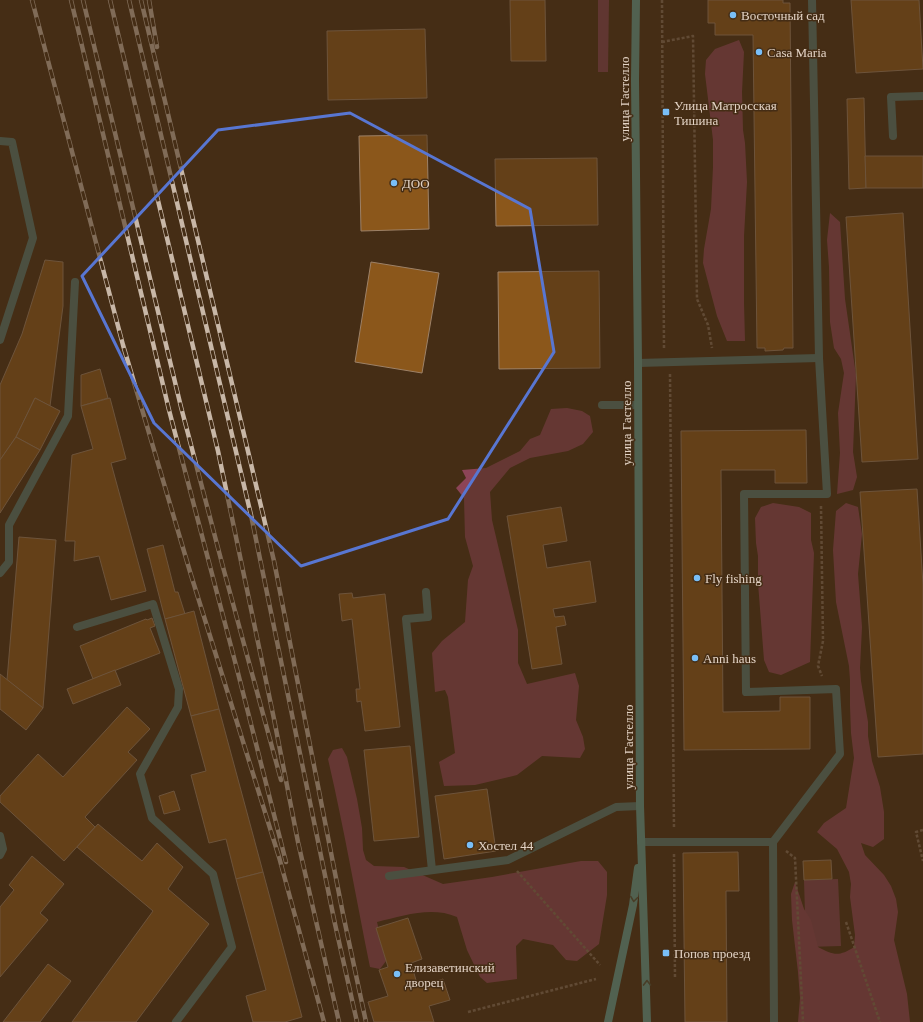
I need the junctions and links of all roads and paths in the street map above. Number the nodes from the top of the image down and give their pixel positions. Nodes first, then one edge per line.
1 (636, 0) edge
2 (662, 0) edge
3 (812, 0) edge
4 (662, 42) junction
5 (923, 96) edge
6 (893, 136) dead end
7 (0, 141) edge
8 (75, 282) dead end
9 (0, 340) edge
10 (819, 358) junction
11 (714, 360) junction
12 (667, 362) junction
13 (638, 363) junction
14 (602, 404) dead end
15 (638, 404) junction
16 (821, 494) junction
17 (0, 573) edge
18 (426, 592) dead end
19 (77, 627) dead end
20 (827, 690) junction
21 (640, 806) junction
22 (923, 830) edge
23 (0, 836) edge
24 (674, 842) junction
25 (773, 842) junction
26 (641, 844) junction
27 (0, 855) edge
28 (508, 860) junction
29 (923, 861) edge
30 (432, 870) junction
31 (389, 876) dead end
32 (846, 922) dead end
33 (600, 965) dead end
34 (596, 979) dead end
35 (675, 979) dead end
36 (468, 1012) dead end
37 (176, 1022) edge
38 (608, 1022) edge
39 (648, 1022) edge
40 (774, 1022) edge
41 (803, 1022) edge
42 (880, 1022) edge

1 - 13 street, улица Гастелло
2 - 4 path
3 - 10 street
4 - 11 path
4 - 12 path
5 - 6 street
7 - 9 street
8 - 17 street
10 - 11 street
10 - 16 street
11 - 12 street
12 - 13 street
12 - 24 path
13 - 15 street, улица Гастелло
14 - 15 street
15 - 21 street, улица Гастелло
16 - 20 path
16 - 20 street
18 - 30 street
19 - 37 street
20 - 25 street
21 - 26 street, улица Гастелло
21 - 28 street
22 - 29 path
23 - 27 street
24 - 25 street
24 - 26 street
24 - 35 path
25 - 40 street
25 - 41 path
26 -> 38 street, улица Гастелло
39 -> 26 street, улица Гастелло
28 - 30 street
28 - 33 path
30 - 31 street
32 - 42 path
34 - 36 path

